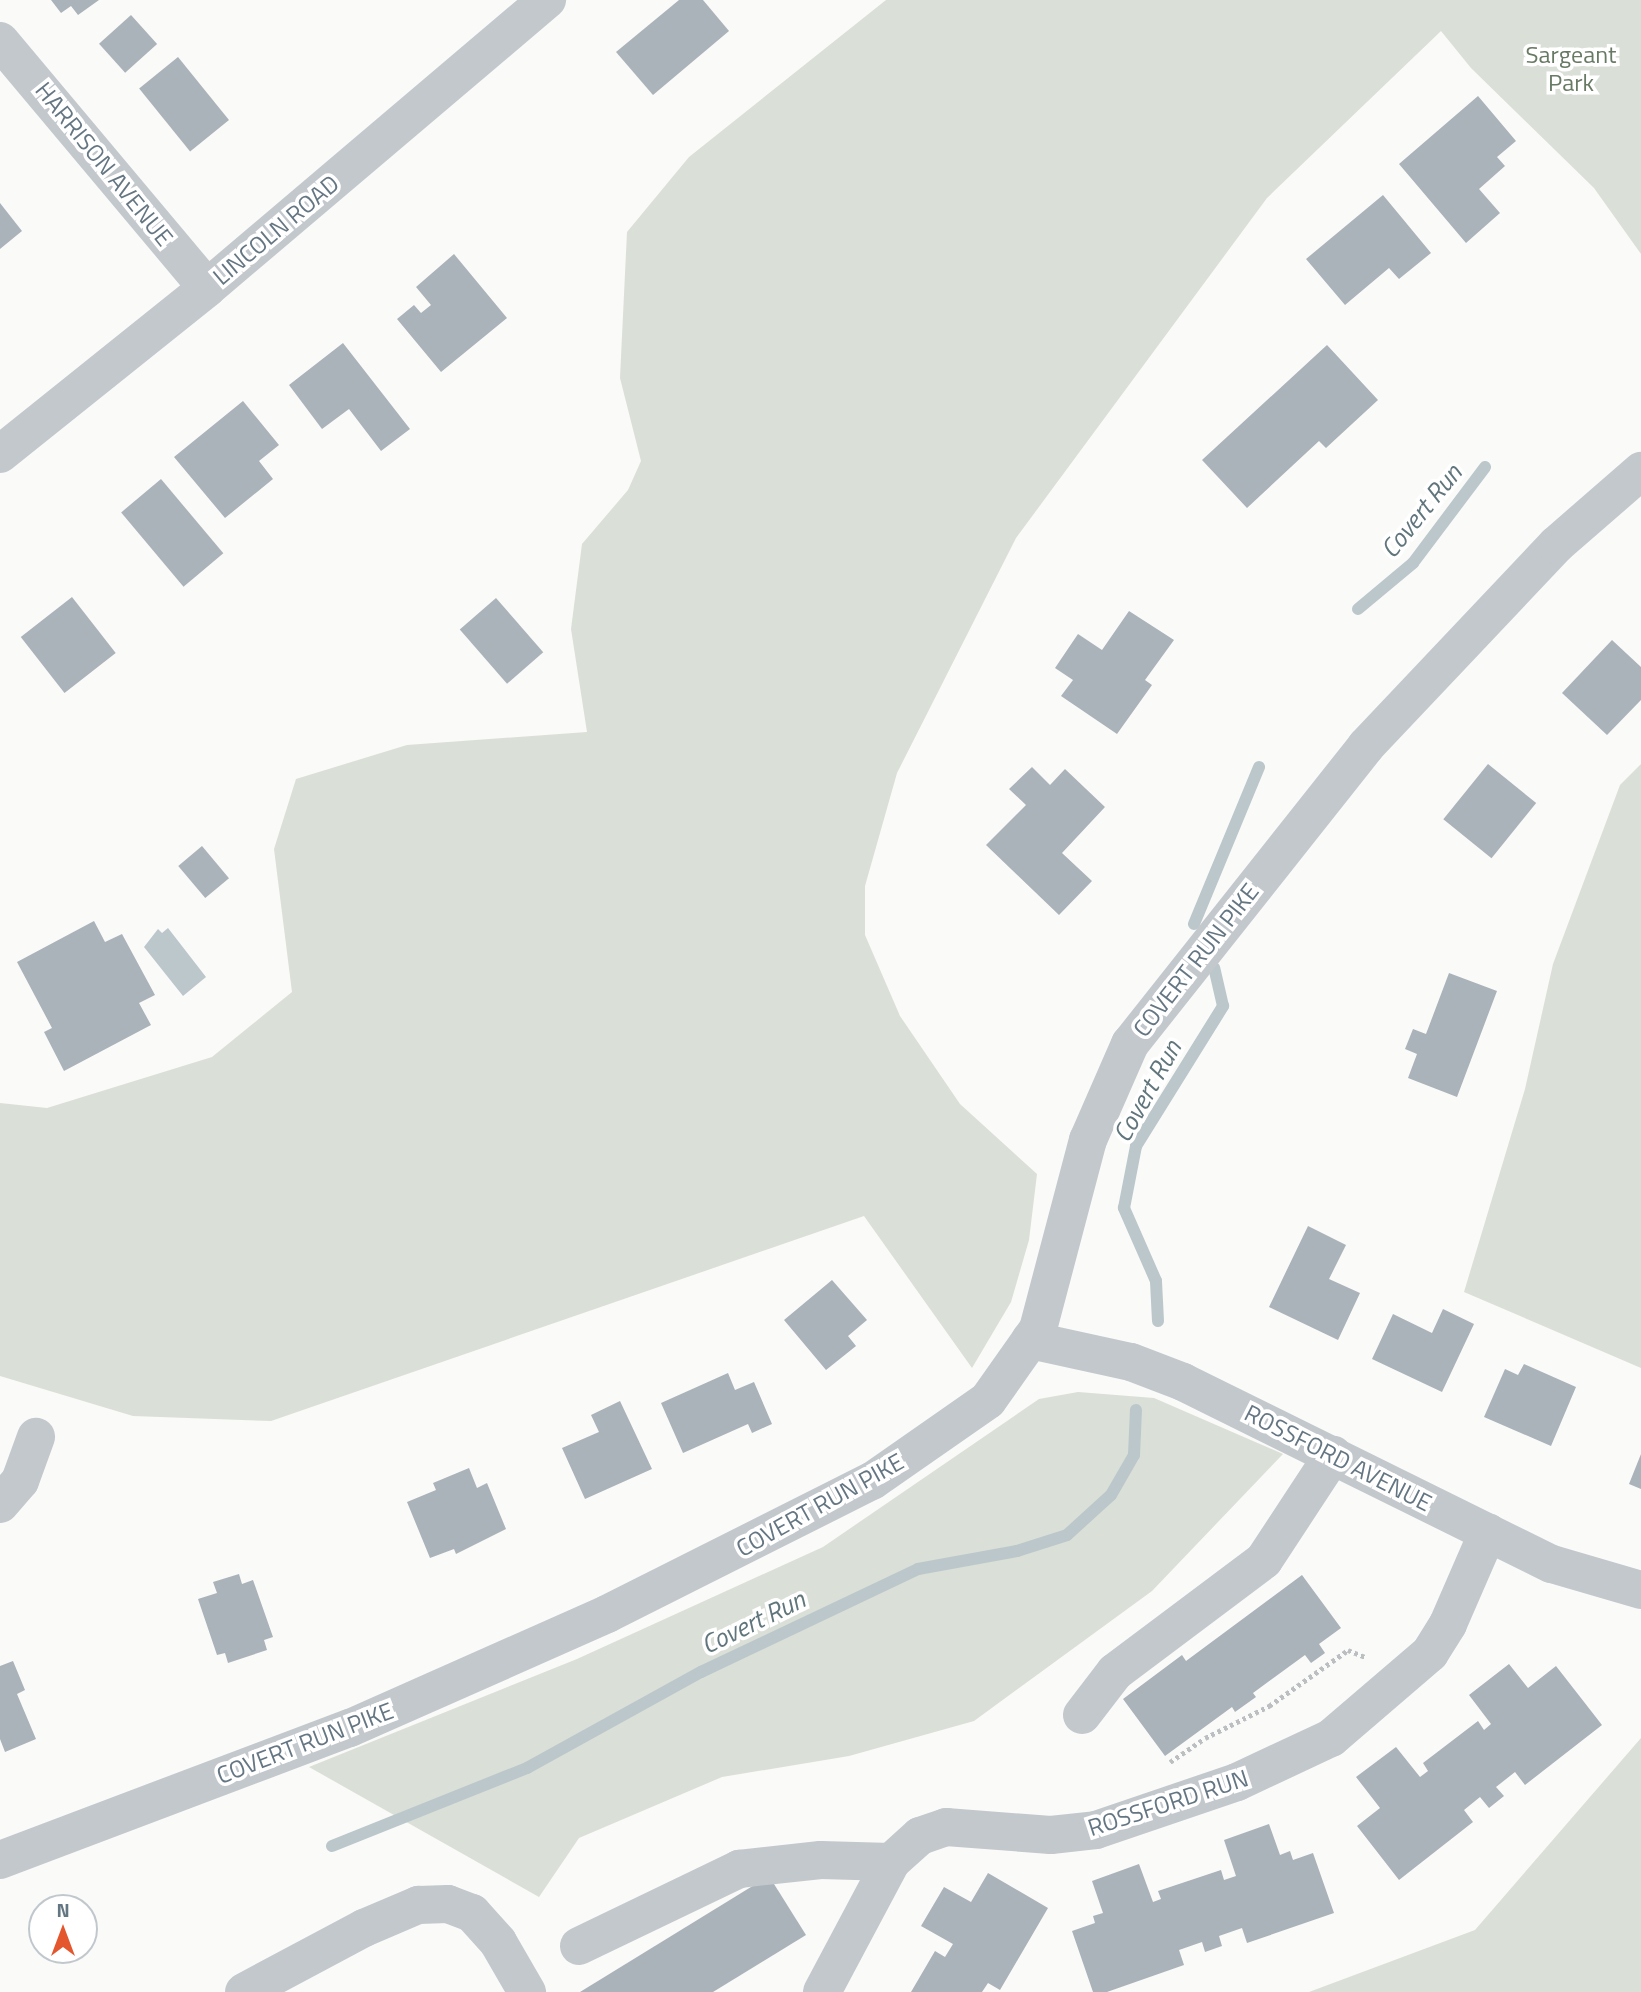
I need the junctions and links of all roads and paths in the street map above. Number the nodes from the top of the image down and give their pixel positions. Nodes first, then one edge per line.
1 (547, 0) edge
2 (0, 41) edge
3 (207, 288) junction
4 (0, 454) edge
5 (1641, 471) edge
6 (1030, 1340) junction
7 (36, 1437) dead end
8 (1333, 1455) junction
9 (0, 1504) edge
10 (1488, 1532) junction
11 (1641, 1590) edge
12 (1406, 1677) junction
13 (1083, 1715) dead end
14 (1160, 1809) junction
15 (0, 1860) edge
16 (891, 1862) junction
17 (579, 1947) dead end
18 (244, 1992) edge
19 (527, 1992) edge
20 (822, 1992) edge

1 - 3 street, LINCOLN ROAD
2 - 3 street, HARRISON AVENUE
3 - 4 street, LINCOLN ROAD
5 - 6 street, COVERT RUN PIKE
6 - 8 street, ROSSFORD AVENUE
6 - 15 street, COVERT RUN PIKE
7 - 9 street
8 - 10 street, ROSSFORD AVENUE
8 - 13 street
10 - 11 street, ROSSFORD AVENUE
10 - 12 street, ROSSFORD RUN
12 - 14 street, ROSSFORD RUN
12 - 14 path
14 - 16 street, ROSSFORD RUN
16 - 17 street
16 - 20 street, ROSSFORD RUN
18 - 19 street

